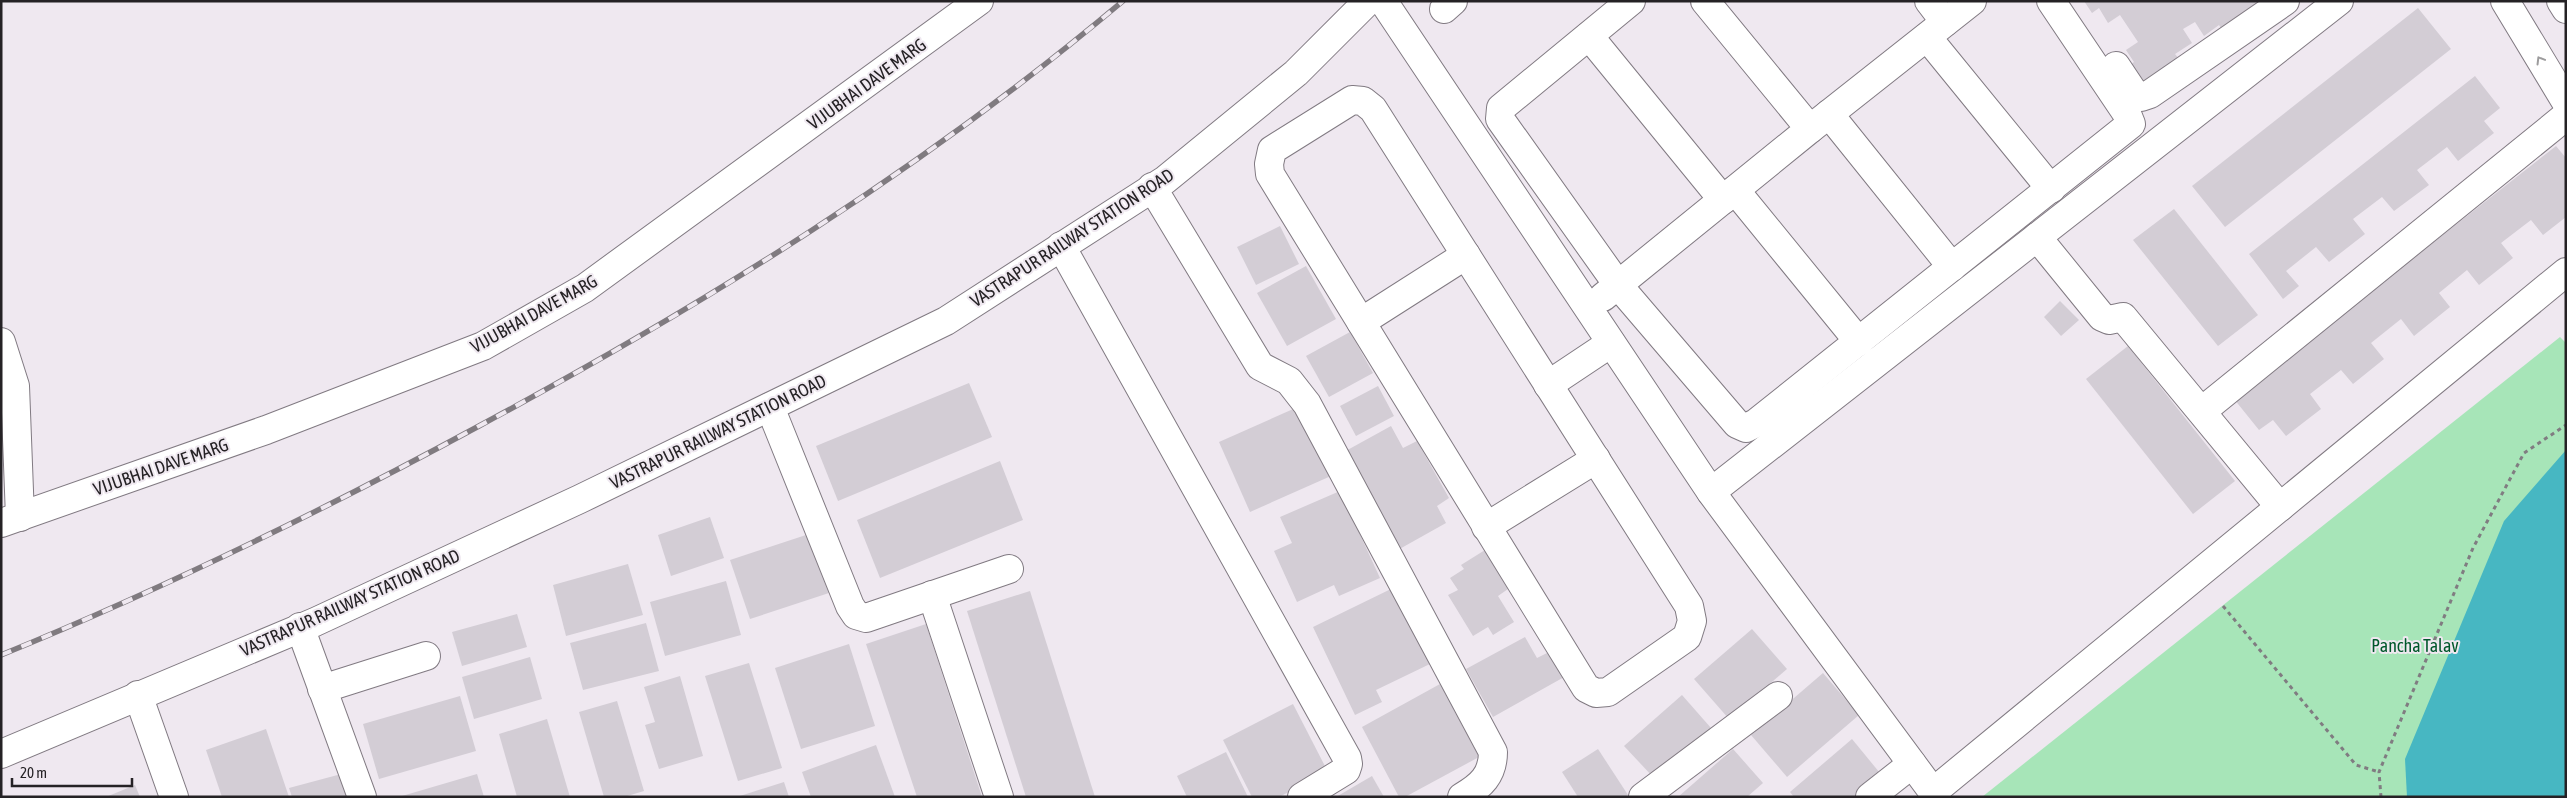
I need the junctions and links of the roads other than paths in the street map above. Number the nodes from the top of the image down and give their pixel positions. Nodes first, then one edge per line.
1 (979, 1) edge
2 (1368, 1) edge
3 (1383, 1) edge
4 (1631, 1) edge
5 (1705, 1) edge
6 (1972, 1) edge
7 (2051, 1) edge
8 (2073, 1) edge
9 (2285, 1) edge
10 (2338, 1) edge
11 (2504, 1) edge
12 (2561, 1) edge
13 (2566, 9) edge
14 (1934, 20) edge
15 (1590, 36) junction
16 (2566, 102) edge
17 (2566, 116) edge
18 (1820, 122) junction
19 (1152, 187) junction
20 (2051, 189) junction
21 (1729, 195) junction
22 (2037, 237) junction
23 (1061, 246) junction
24 (1466, 255) junction
25 (1952, 267) junction
26 (2566, 272) edge
27 (1618, 285) junction
28 (1588, 309) junction
29 (1361, 322) junction
30 (1, 342) edge
31 (1859, 342) junction
32 (1611, 343) junction
33 (1548, 385) junction
34 (770, 407) junction
35 (2202, 411) junction
36 (1596, 460) junction
37 (1711, 492) junction
38 (2280, 507) junction
39 (11, 520) edge
40 (1486, 527) junction
41 (1009, 569) dead end
42 (932, 595) junction
43 (300, 627) junction
44 (426, 656) dead end
45 (322, 689) junction
46 (138, 695) junction
47 (1778, 696) dead end
48 (1, 754) edge
49 (1912, 764) junction
50 (1935, 794) edge
51 (174, 797) edge
52 (362, 797) edge
53 (999, 797) edge
54 (1302, 797) edge
55 (1462, 797) edge
56 (1642, 797) edge
57 (1870, 797) edge

1 - 39 street, VIJUBHAI DAVE MARG
2 - 19 street, VASTRAPUR RAILWAY STATION ROAD
3 - 28 street
4 - 15 street
5 - 18 street
6 - 14 street
7 - 20 street
8 - 9 street
10 - 22 street
16 -> 11 street
12 - 13 street
14 - 18 street
14 - 20 street
15 - 21 street
15 - 27 street
17 - 35 street
18 - 21 street
18 - 25 street
19 - 23 street, VASTRAPUR RAILWAY STATION ROAD
19 - 55 street
20 - 25 street
21 - 27 street
21 - 31 street
22 - 35 street
22 - 37 street
23 - 34 street, VASTRAPUR RAILWAY STATION ROAD
23 - 54 street
24 - 29 street
24 - 29 street
24 - 33 street
25 - 31 street
26 - 38 street
27 - 28 street
27 - 31 street
28 - 32 street
29 - 40 street
30 - 39 street
32 - 33 street
32 - 37 street
33 - 36 street
34 - 42 street
34 - 43 street, VASTRAPUR RAILWAY STATION ROAD
35 - 38 street
36 - 40 street
36 - 40 street
37 - 49 street
38 - 50 street
41 - 42 street
42 - 53 street
43 - 45 street
43 - 46 street, VASTRAPUR RAILWAY STATION ROAD
44 - 45 street
45 - 52 street
46 - 48 street, VASTRAPUR RAILWAY STATION ROAD
46 - 51 street
47 - 56 street
49 - 50 street
49 - 57 street

